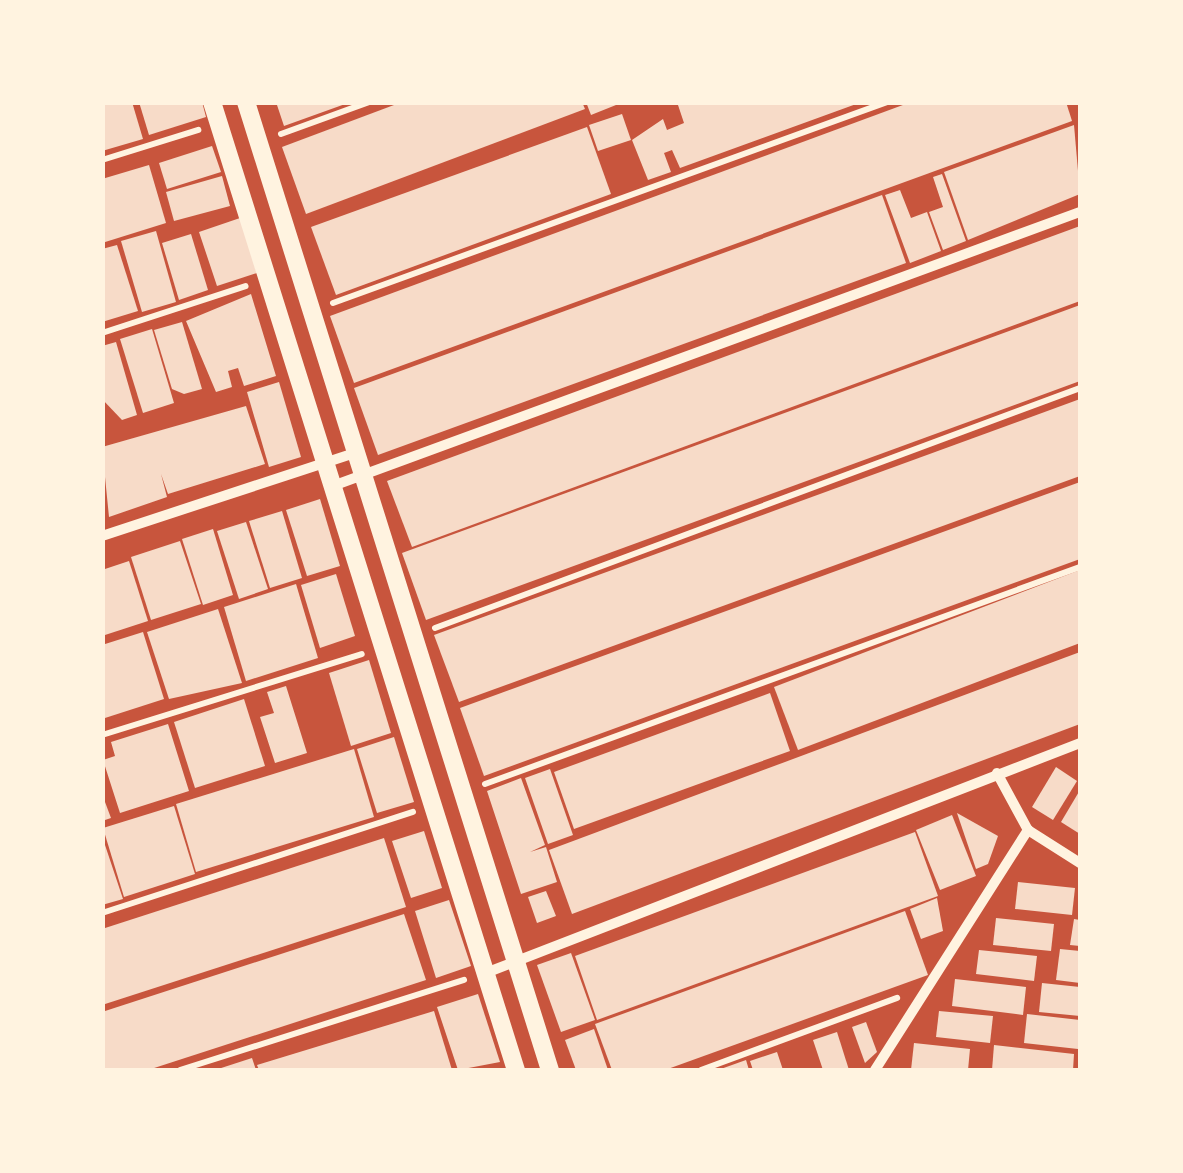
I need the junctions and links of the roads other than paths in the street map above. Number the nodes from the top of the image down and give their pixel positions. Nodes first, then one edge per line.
1 (212, 102) edge
2 (246, 102) edge
3 (1080, 212) edge
4 (354, 453) junction
5 (322, 466) junction
6 (362, 474) junction
7 (329, 487) junction
8 (102, 536) edge
9 (1080, 743) edge
10 (998, 773) junction
11 (1028, 830) junction
12 (1080, 863) edge
13 (514, 963) junction
14 (482, 974) junction
15 (516, 1070) edge
16 (550, 1070) edge
17 (875, 1070) edge

1 - 5 street
2 - 4 street
3 - 6 street
4 - 5 street
4 - 6 street
5 - 7 street
5 - 8 street
6 - 7 street
6 - 13 street
7 - 14 street
9 - 10 street
10 - 11 street
10 - 13 street
11 - 12 street
11 - 17 street
13 - 14 street
13 - 16 street
14 - 15 street

